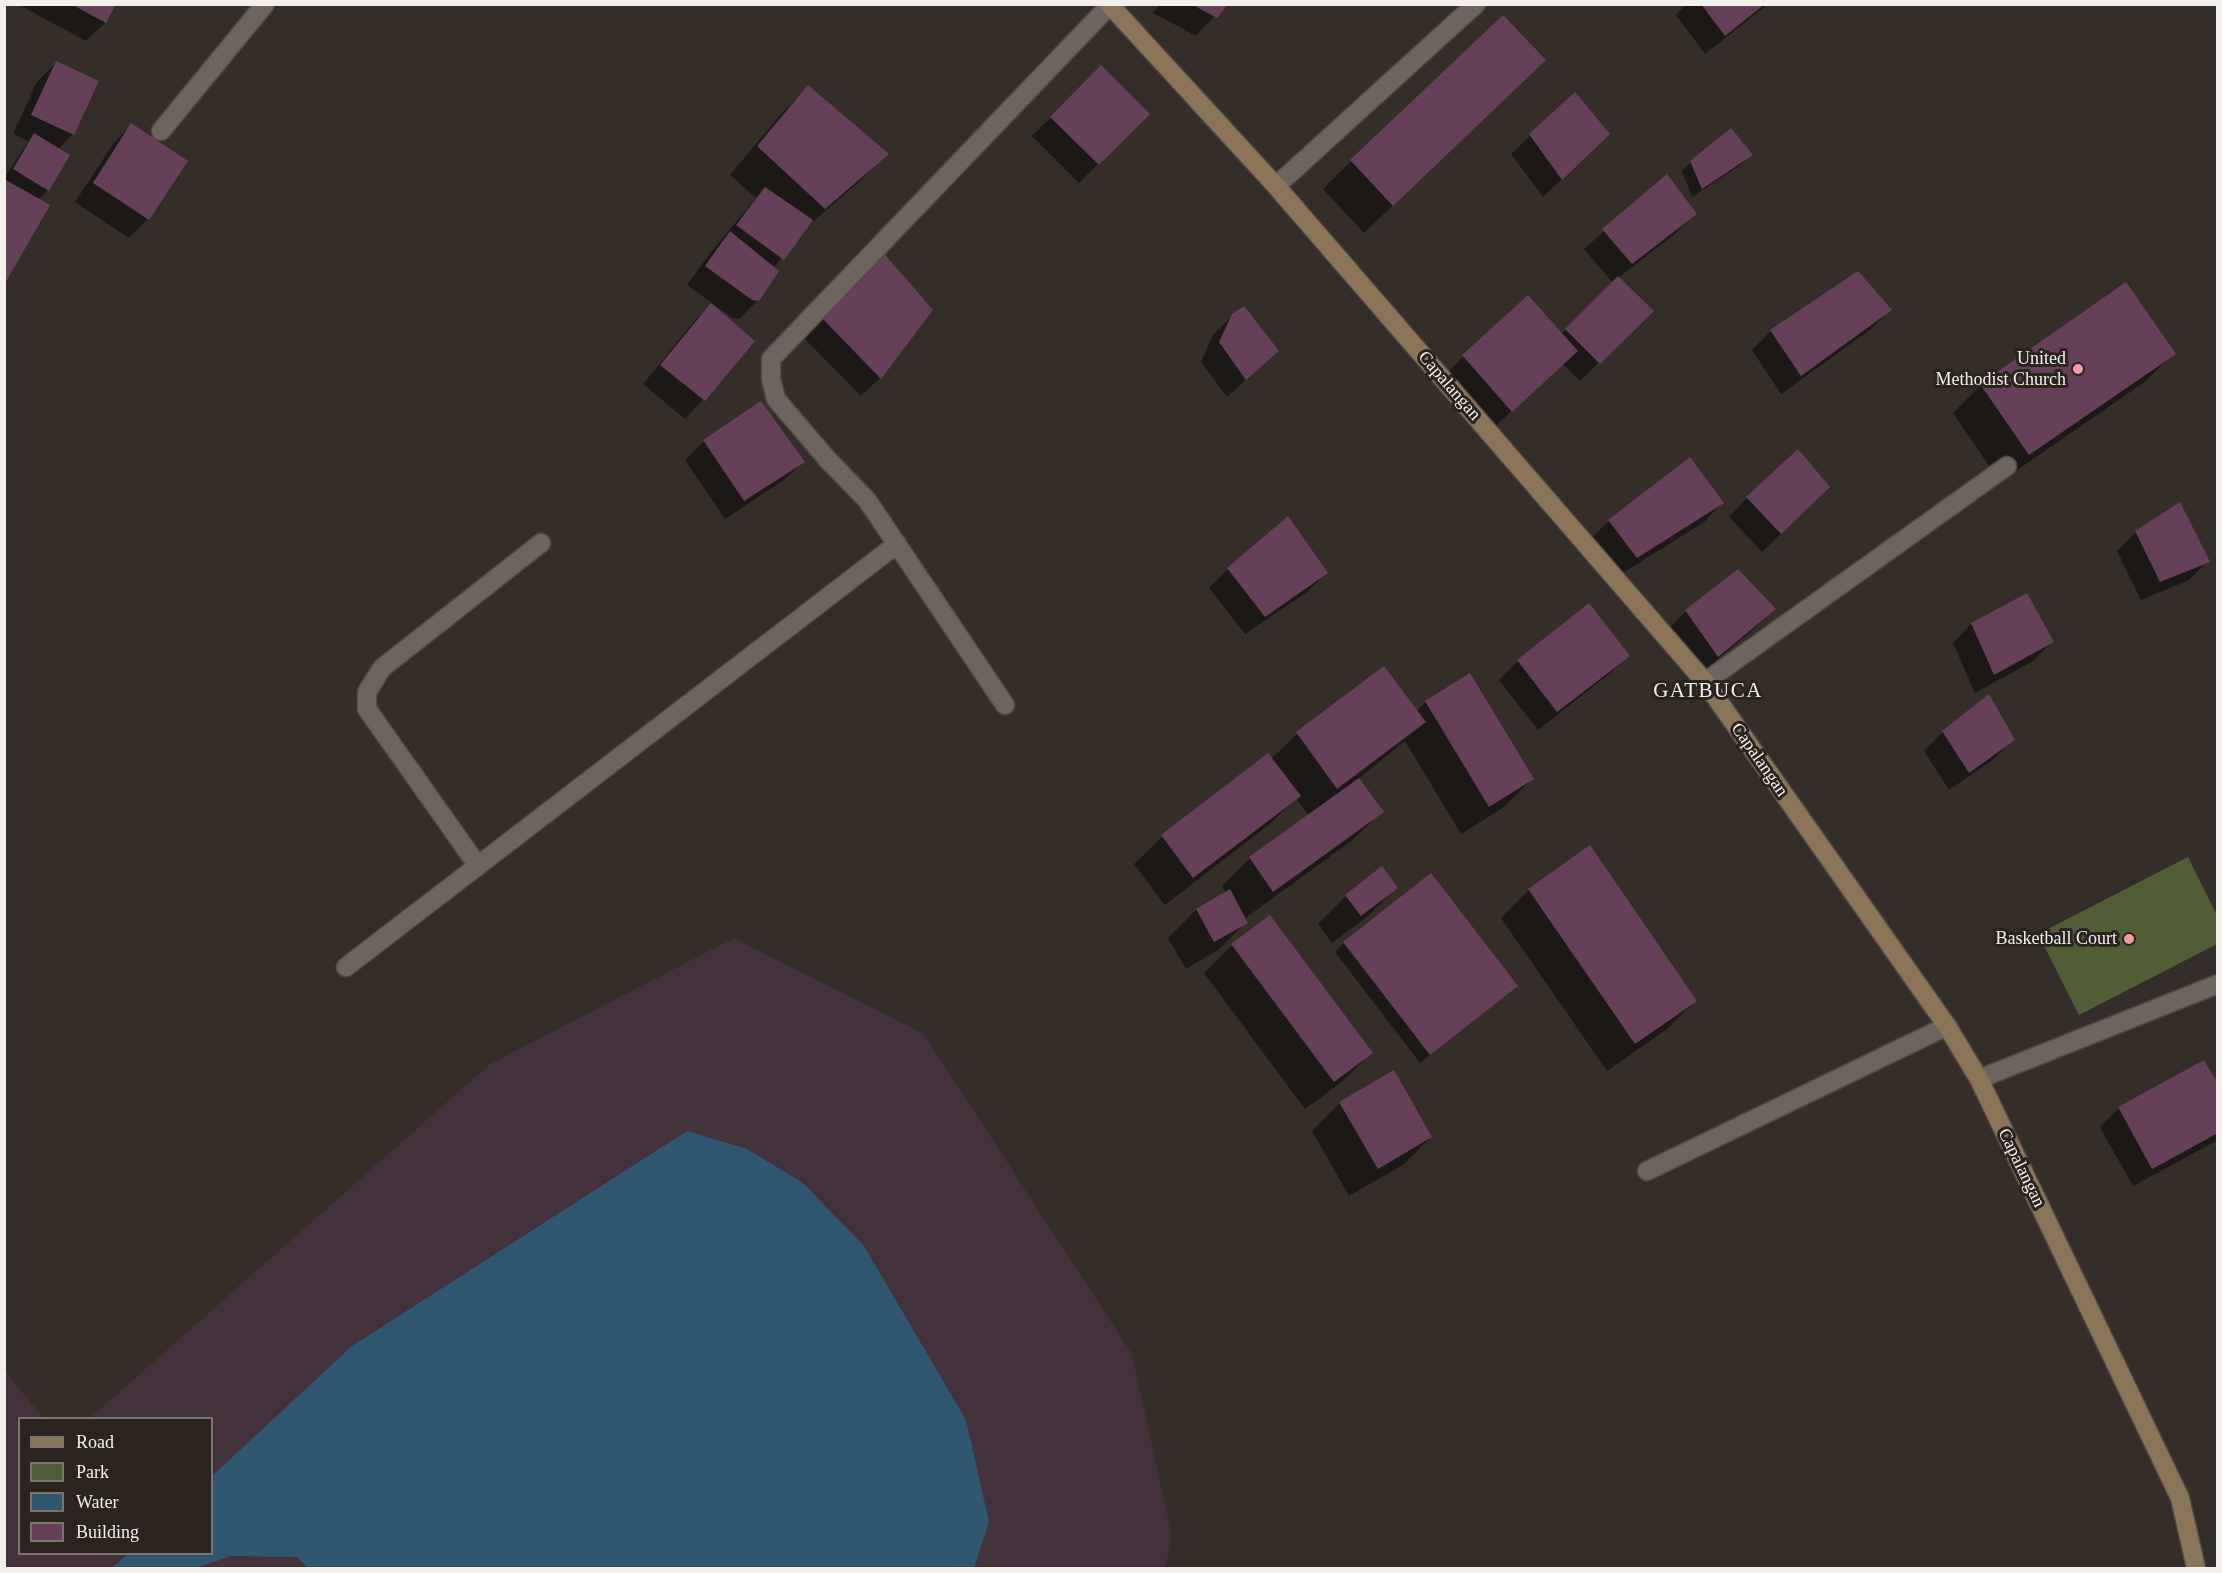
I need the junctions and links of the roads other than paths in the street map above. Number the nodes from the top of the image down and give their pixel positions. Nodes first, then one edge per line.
1 (265, 4) edge
2 (1476, 4) edge
3 (1109, 5) edge
4 (161, 131) dead end
5 (1276, 186) junction
6 (2007, 466) dead end
7 (541, 543) dead end
8 (897, 544) junction
9 (1705, 682) junction
10 (1005, 705) dead end
11 (478, 866) junction
12 (346, 968) dead end
13 (2217, 984) edge
14 (1947, 1026) junction
15 (1979, 1079) junction
16 (1647, 1172) dead end
17 (2196, 1569) edge

1 - 4 street
2 - 5 street
3 - 5 street, Capalangan
3 - 8 street
5 - 9 street, Capalangan
6 - 9 street
7 - 11 street
8 - 10 street
8 - 11 street
9 - 14 street, Capalangan
11 - 12 street
13 - 15 street
14 - 15 street, Capalangan
14 - 16 street
15 - 17 street, Capalangan

